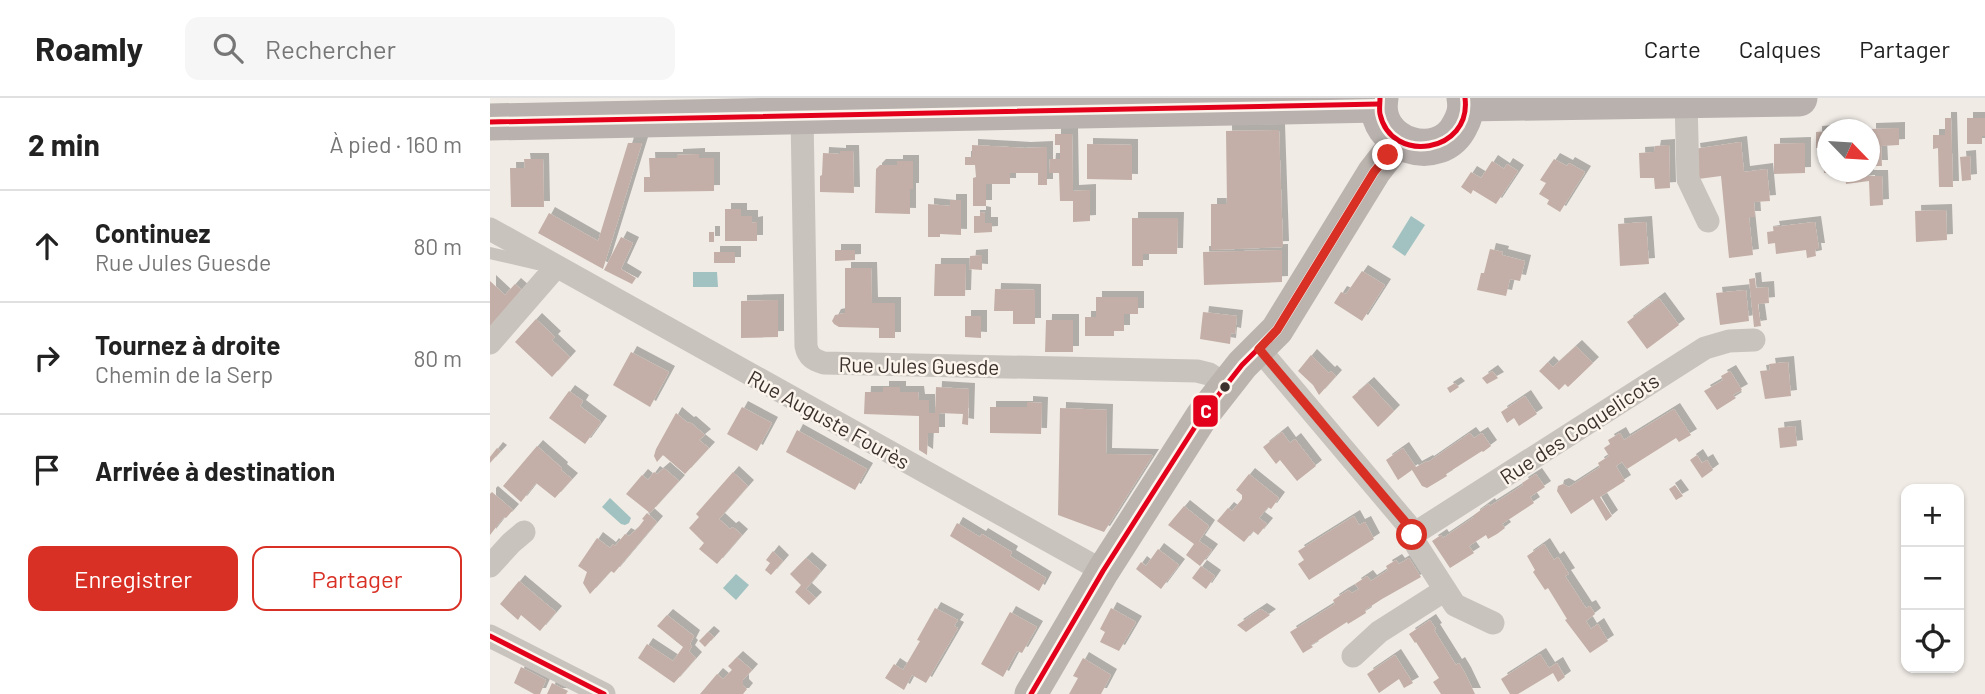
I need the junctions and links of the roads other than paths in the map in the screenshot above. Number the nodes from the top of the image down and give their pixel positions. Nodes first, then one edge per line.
1 (1798, 98) edge
2 (1466, 100) edge
3 (1686, 100) junction
4 (1379, 101) edge
5 (802, 116) junction
6 (490, 122) edge
7 (1398, 141) junction
8 (1708, 221) dead end
9 (490, 229) edge
10 (490, 253) edge
11 (556, 267) junction
12 (1754, 340) dead end
13 (490, 343) edge
14 (1259, 349) junction
15 (1226, 385) junction
16 (524, 532) dead end
17 (1412, 535) junction
18 (490, 566) edge
19 (1103, 571) junction
20 (1445, 590) junction
21 (1493, 623) dead end
22 (490, 636) edge
23 (1353, 656) dead end
24 (604, 694) edge
25 (1031, 694) edge

1 - 3 main road
2 - 3 main road
2 - 7 main road
3 - 8 street
4 - 5 main road
4 - 7 main road
5 - 6 main road
5 - 15 street, Rue Jules Guesde
7 - 14 street
9 - 11 street, Rue Auguste Fourès
10 - 11 lane, Rue Auguste Fourès
11 - 13 street
11 - 19 street, Rue Auguste Fourès
12 - 17 street, Rue des Coquelicots
14 - 15 street
14 - 17 street
15 - 19 street
16 - 18 street
17 - 20 street
19 - 25 street
20 - 21 street
20 - 23 street
22 - 24 street

